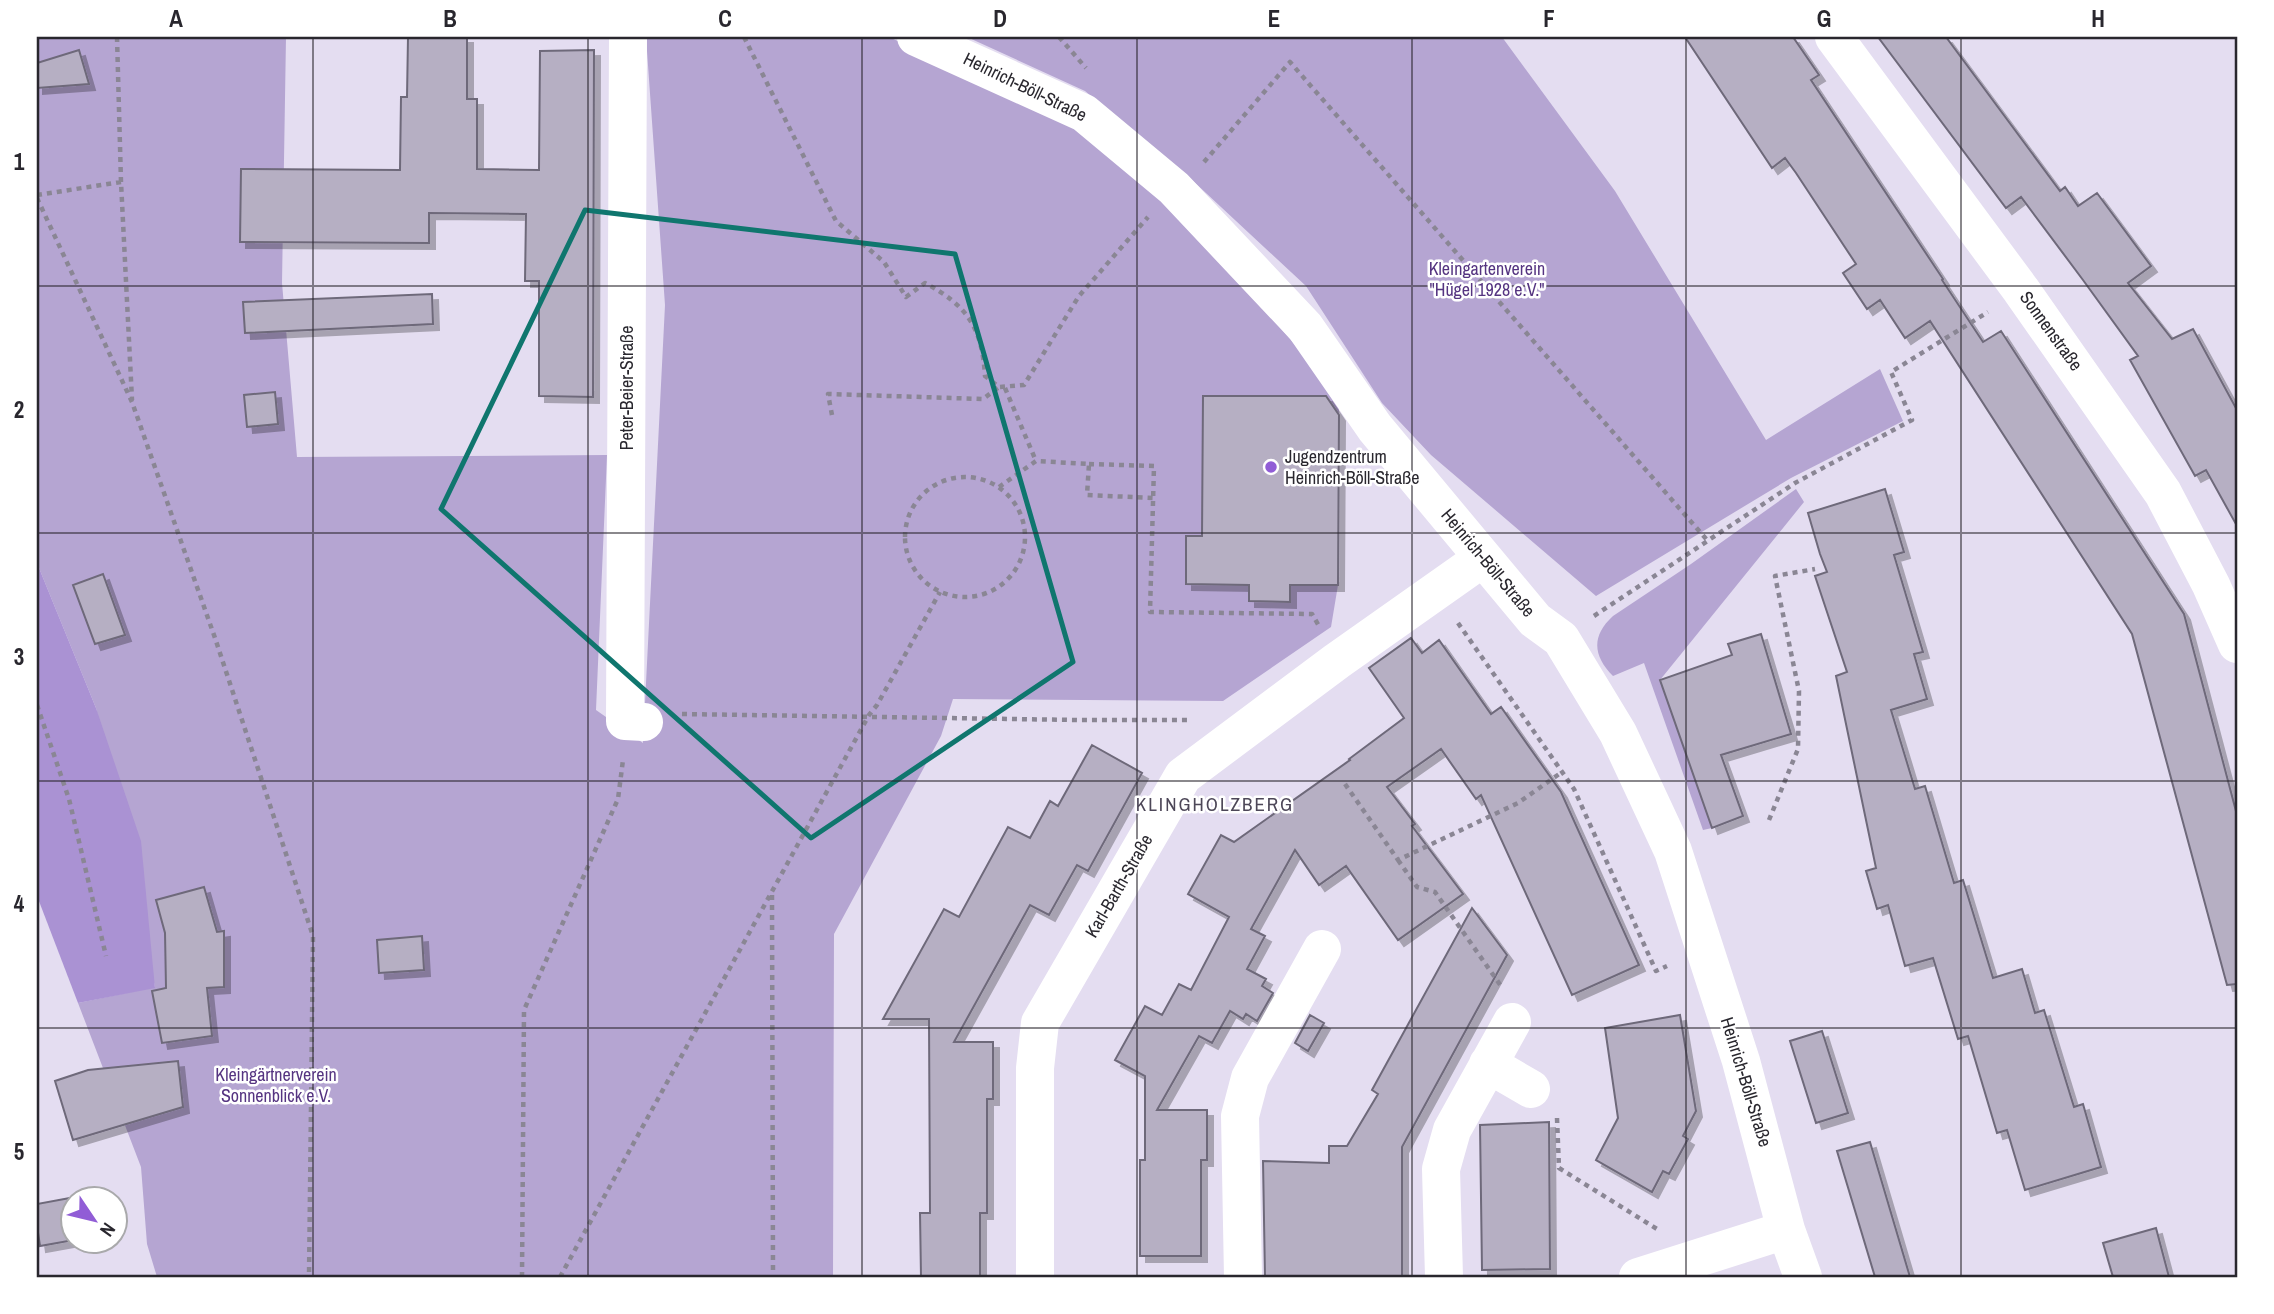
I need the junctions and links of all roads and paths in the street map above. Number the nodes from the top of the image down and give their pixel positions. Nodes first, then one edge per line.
1 (117, 37) edge
2 (628, 37) edge
3 (744, 37) edge
4 (916, 37) edge
5 (1059, 37) edge
6 (1834, 37) edge
7 (1091, 74) dead end
8 (1184, 175) junction
9 (121, 182) junction
10 (37, 196) edge
11 (1974, 320) dead end
12 (1002, 388) junction
13 (132, 402) junction
14 (832, 415) dead end
15 (1036, 461) junction
16 (1089, 464) junction
17 (999, 487) junction
18 (1153, 498) junction
19 (1707, 540) junction
20 (1483, 558) junction
21 (1815, 569) dead end
22 (1436, 591) junction
23 (940, 592) junction
24 (1561, 639) junction
25 (2237, 644) edge
26 (1337, 661) junction
27 (37, 705) edge
28 (869, 715) junction
29 (1255, 720) junction
30 (635, 721) junction
31 (1562, 772) junction
32 (1345, 784) dead end
33 (1769, 820) dead end
34 (1398, 860) junction
35 (772, 895) junction
36 (1322, 949) dead end
37 (1705, 949) junction
38 (106, 956) dead end
39 (1508, 1005) joint
40 (1488, 1064) junction
41 (1531, 1089) joint
42 (1786, 1230) junction
43 (1708, 1255) junction
44 (309, 1277) edge
45 (522, 1277) edge
46 (560, 1277) edge
47 (773, 1277) edge
48 (1035, 1277) edge
49 (1243, 1277) edge
50 (1444, 1277) edge
51 (1638, 1277) edge
52 (1803, 1277) edge

1 - 9 path
2 - 30 street, Peter-Beier-Straße
3 - 12 path
4 - 8 street, Heinrich-Böll-Straße
5 - 7 path
6 - 25 street, Sonnenstraße
8 - 12 path
8 - 19 path
8 - 20 street, Heinrich-Böll-Straße
9 - 10 path
9 - 13 path
10 - 13 path
11 - 19 path
12 - 14 path
12 - 15 path
13 - 44 path
15 - 16 path
15 - 17 path
16 - 18 path
16 - 18 path
17 - 23 path
17 - 23 path
18 - 26 path
19 - 24 path
20 - 22 street, Karl-Barth-Straße
20 - 24 street, Heinrich-Böll-Straße
21 - 33 path
22 - 26 street, Karl-Barth-Straße
22 - 31 path
23 - 28 path
24 - 37 street, Heinrich-Böll-Straße
26 - 29 street, Karl-Barth-Straße
27 - 38 path
28 - 29 path
28 - 30 path
28 - 35 path
29 - 48 street, Karl-Barth-Straße
30 - 45 path
31 - 34 path
31 - 37 path
32 - 34 path
34 - 39 path
35 - 46 path
35 - 47 path
36 - 49 street
37 - 42 street, Heinrich-Böll-Straße
39 - 40 street
40 - 41 street
40 - 50 street
41 - 43 path
42 - 43 street
42 - 52 street, Heinrich-Böll-Straße
43 - 51 street

